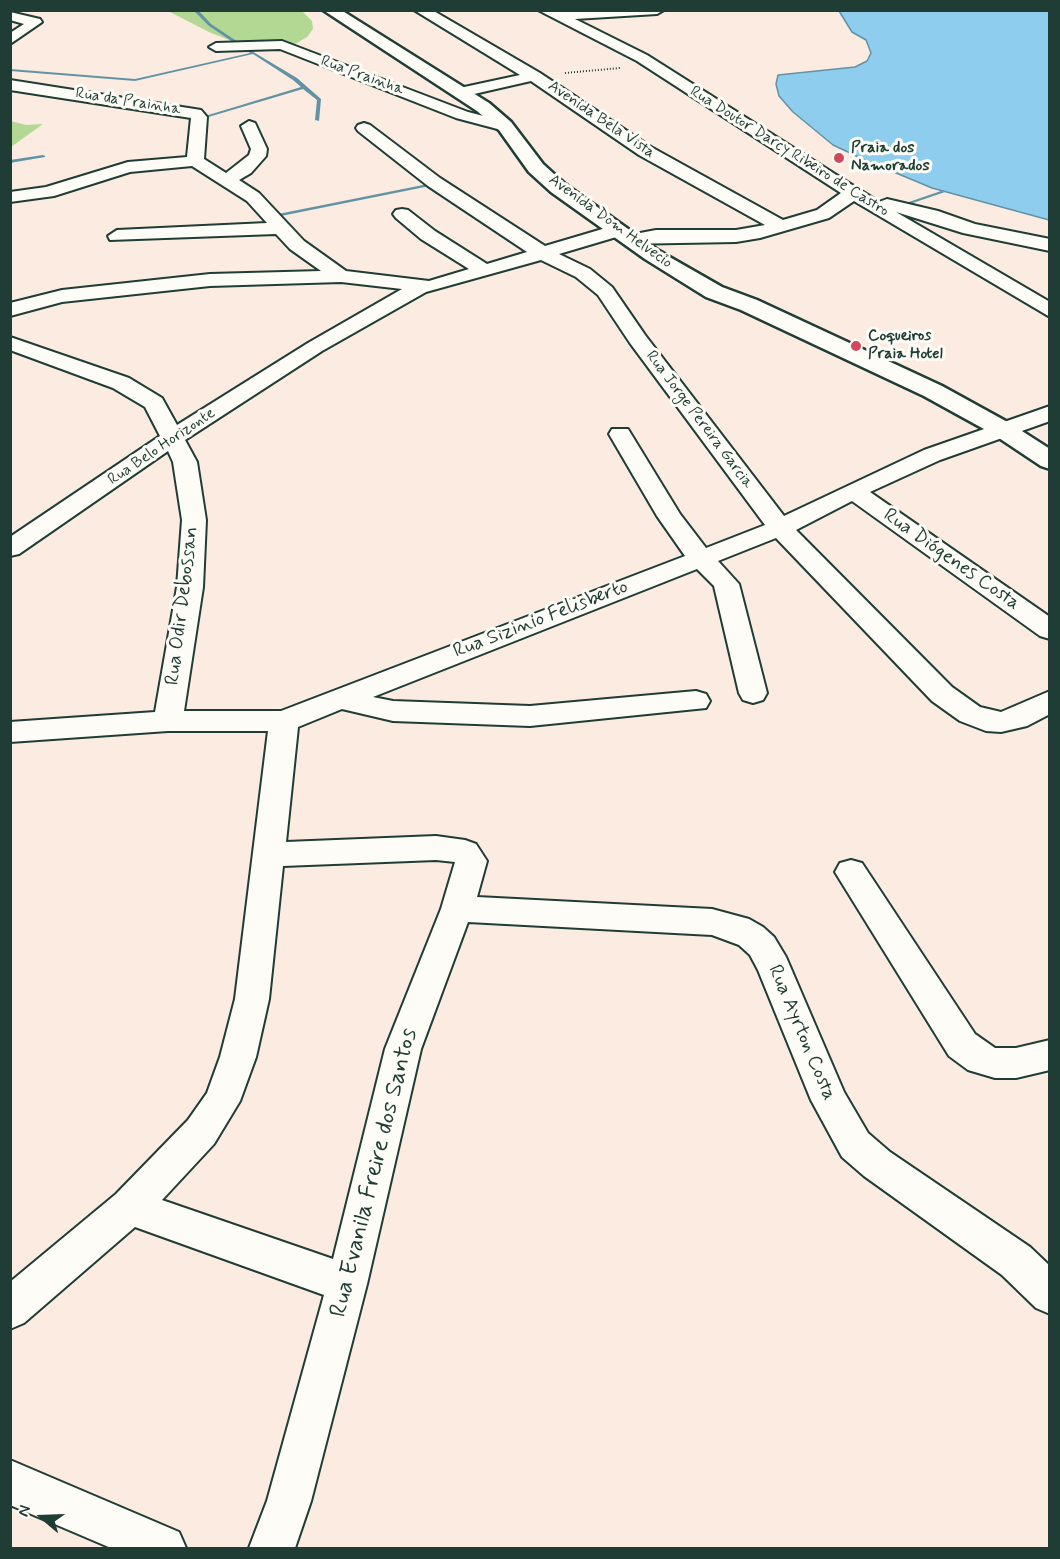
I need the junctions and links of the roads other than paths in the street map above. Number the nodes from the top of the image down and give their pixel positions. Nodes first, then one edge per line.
1 (330, 10) edge
2 (421, 10) edge
3 (657, 10) edge
4 (641, 11) edge
5 (550, 13) edge
6 (10, 16) edge
7 (10, 40) edge
8 (216, 47) dead end
9 (535, 76) junction
10 (10, 85) edge
11 (461, 92) junction
12 (249, 126) dead end
13 (505, 126) junction
14 (364, 128) dead end
15 (195, 161) junction
16 (227, 180) junction
17 (10, 197) edge
18 (860, 197) junction
19 (402, 214) dead end
20 (782, 226) junction
21 (280, 228) junction
22 (623, 235) junction
23 (117, 236) dead end
24 (1050, 245) edge
25 (544, 254) junction
26 (486, 271) junction
27 (341, 276) junction
28 (421, 287) junction
29 (10, 310) edge
30 (1050, 311) edge
31 (10, 343) edge
32 (1050, 413) edge
33 (991, 433) junction
34 (620, 434) dead end
35 (172, 438) junction
36 (1050, 461) edge
37 (1050, 483) edge
38 (853, 491) junction
39 (780, 528) junction
40 (10, 549) edge
41 (700, 558) junction
42 (1050, 630) edge
43 (753, 693) dead end
44 (340, 699) junction
45 (696, 701) dead end
46 (1050, 702) edge
47 (284, 721) junction
48 (168, 722) junction
49 (10, 732) edge
50 (269, 855) junction
51 (851, 872) dead end
52 (457, 909) junction
53 (1050, 1055) edge
54 (130, 1207) junction
55 (347, 1284) junction
56 (1050, 1294) edge
57 (10, 1309) edge
58 (10, 1482) edge
59 (164, 1548) edge
60 (273, 1548) edge

1 - 11 street, Avenida Dom Helvecio
2 - 9 street, Avenida Bela Vista
3 - 4 street
4 - 5 street
5 - 18 street, Rua Doutor Darcy Ribeiro de Castro
6 - 7 street
8 - 13 street, Rua Prainha
9 - 11 street
9 - 20 street, Avenida Bela Vista
10 - 15 street, Rua da Prainha
11 - 13 street, Avenida Dom Helvecio
12 - 16 street
13 - 22 street, Avenida Dom Helvecio
14 - 25 street, Rua Jorge Pereira Garcia
15 - 16 street
15 - 17 street
16 - 21 street
18 - 20 street
18 - 24 street
18 - 30 street, Rua Doutor Darcy Ribeiro de Castro
19 - 26 street
20 - 22 street
21 - 23 street
21 - 27 street
22 - 25 street
22 - 33 street, Avenida Dom Helvecio
25 - 26 street
25 - 39 street, Rua Jorge Pereira Garcia
26 - 28 street
27 - 28 street
27 - 29 street
28 - 35 street, Rua Belo Horizonte
31 - 35 street, Rua Odir Debossan
32 - 33 street, Rua Sizinio Felisberto
33 - 36 street
33 - 37 street
33 - 38 street, Rua Sizinio Felisberto
34 - 41 street
35 - 40 street, Rua Belo Horizonte
35 - 48 street, Rua Odir Debossan
38 - 39 street, Rua Sizinio Felisberto
38 - 42 street, Rua Diógenes Costa
39 - 41 street, Rua Sizinio Felisberto
39 - 46 street, Rua Jorge Pereira Garcia
41 - 43 street
41 - 44 street, Rua Sizinio Felisberto
44 - 45 street
44 - 47 street, Rua Sizinio Felisberto
47 - 48 street, Rua Sizinio Felisberto
47 - 50 street
48 - 49 street, Rua Sizinio Felisberto
50 - 52 street, Rua Evanila Freire dos Santos
50 - 54 street
51 - 53 street
52 - 55 street, Rua Evanila Freire dos Santos
52 - 56 street, Rua Ayrton Costa
54 - 55 street
54 - 57 street
55 - 60 street, Rua Evanila Freire dos Santos
58 - 59 street

